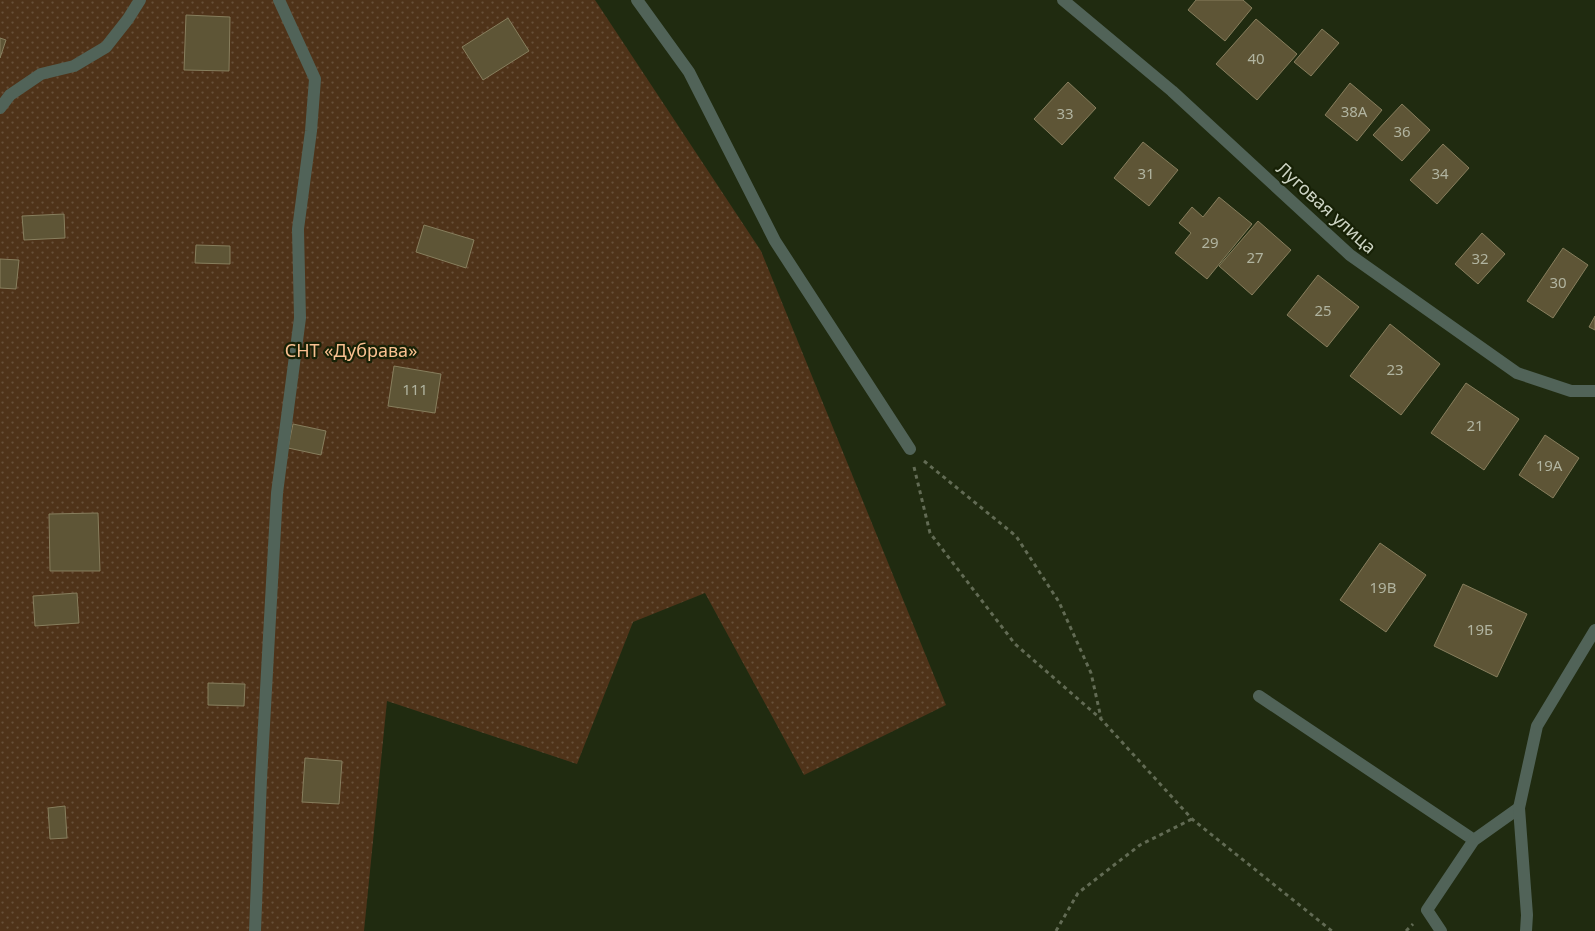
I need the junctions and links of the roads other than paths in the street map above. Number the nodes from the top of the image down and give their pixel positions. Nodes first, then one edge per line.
1 (140, 0) edge
2 (279, 0) edge
3 (637, 0) edge
4 (1064, 0) edge
5 (0, 108) edge
6 (1595, 391) edge
7 (910, 449) road end
8 (1595, 630) edge
9 (1259, 696) dead end
10 (1519, 808) junction
11 (1474, 840) junction
12 (255, 931) edge
13 (1441, 931) edge
14 (1526, 931) edge

1 - 5 street
2 - 12 street
3 - 7 street
4 - 6 street, Луговая улица
8 - 10 street
9 - 11 street
10 - 11 street
10 - 14 street
11 - 13 street

